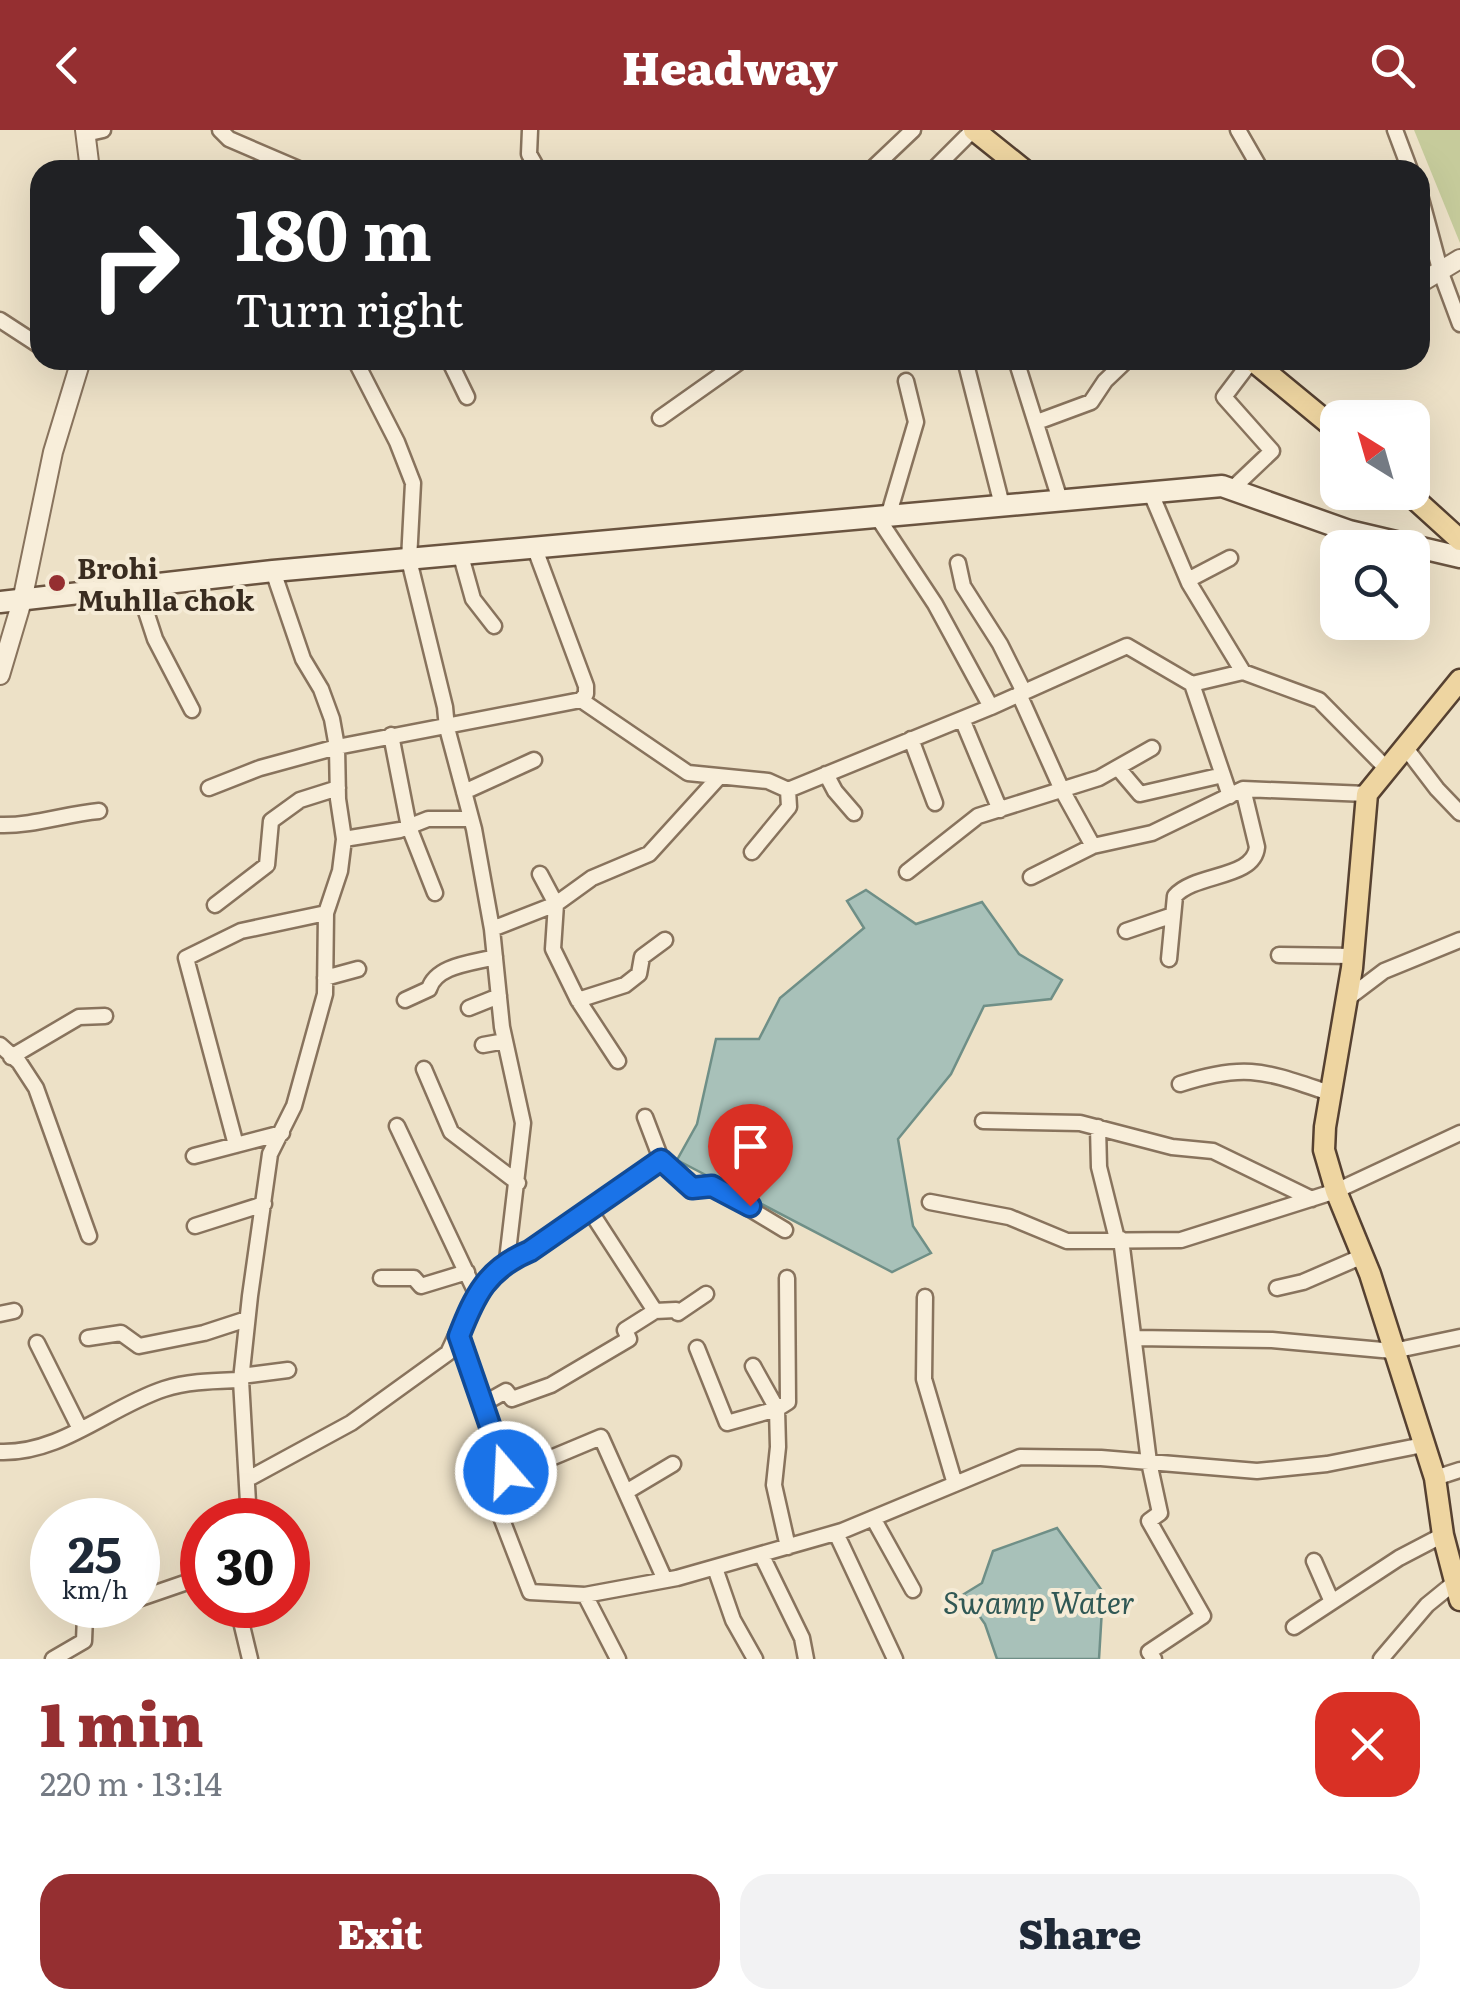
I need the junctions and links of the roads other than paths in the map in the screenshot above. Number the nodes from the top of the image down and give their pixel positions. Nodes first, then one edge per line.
1 (220, 130) edge
2 (530, 130) edge
3 (913, 130) edge
4 (973, 130) edge
5 (1238, 130) edge
6 (1395, 130) edge
7 (91, 131) edge
8 (90, 160) edge
9 (278, 160) edge
10 (532, 160) edge
11 (881, 160) edge
12 (942, 160) edge
13 (1004, 160) edge
14 (1255, 160) edge
15 (1406, 160) edge
16 (1430, 232) edge
17 (1460, 259) edge
18 (1441, 273) junction
19 (1430, 278) edge
20 (0, 320) edge
21 (1460, 324) edge
22 (30, 340) edge
23 (74, 370) edge
24 (360, 370) edge
25 (454, 370) edge
26 (723, 370) edge
27 (968, 370) edge
28 (1019, 370) edge
29 (1117, 370) edge
30 (1244, 370) edge
31 (1264, 370) edge
32 (906, 381) dead end
33 (468, 397) dead end
34 (1320, 417) edge
35 (660, 418) dead end
36 (1037, 422) junction
37 (1232, 490) junction
38 (1150, 491) junction
39 (1060, 500) junction
40 (1002, 505) junction
41 (1427, 510) edge
42 (883, 517) junction
43 (1460, 540) edge
44 (536, 549) junction
45 (461, 556) junction
46 (1460, 556) edge
47 (1230, 558) dead end
48 (409, 560) junction
49 (958, 563) dead end
50 (273, 571) junction
51 (1188, 580) junction
52 (138, 588) junction
53 (22, 601) junction
54 (0, 602) edge
55 (494, 626) dead end
56 (1243, 672) junction
57 (0, 675) edge
58 (1460, 680) edge
59 (1192, 684) junction
60 (1022, 693) junction
61 (581, 700) junction
62 (992, 707) junction
63 (192, 710) dead end
64 (962, 719) junction
65 (447, 728) junction
66 (391, 735) junction
67 (910, 739) junction
68 (338, 747) junction
69 (1405, 747) junction
70 (1152, 748) dead end
71 (534, 760) dead end
72 (1118, 768) junction
73 (1387, 769) junction
74 (826, 774) junction
75 (1223, 775) junction
76 (719, 777) junction
77 (209, 788) dead end
78 (338, 788) junction
79 (788, 790) junction
80 (1062, 790) junction
81 (464, 792) junction
82 (1237, 792) junction
83 (1367, 794) junction
84 (935, 802) dead end
85 (1000, 810) junction
86 (99, 811) dead end
87 (854, 813) dead end
88 (1460, 813) edge
89 (471, 819) junction
90 (0, 825) edge
91 (409, 827) junction
92 (344, 839) junction
93 (1093, 846) junction
94 (752, 852) dead end
95 (907, 872) dead end
96 (540, 874) dead end
97 (1031, 877) dead end
98 (435, 893) dead end
99 (556, 904) junction
100 (214, 905) dead end
101 (326, 913) junction
102 (1173, 915) junction
103 (492, 929) junction
104 (1126, 932) dead end
105 (665, 940) dead end
106 (1460, 940) edge
107 (1279, 955) dead end
108 (495, 956) junction
109 (1353, 956) junction
110 (1169, 959) dead end
111 (358, 968) dead end
112 (326, 978) junction
113 (499, 996) junction
114 (1346, 998) junction
115 (405, 1000) dead end
116 (578, 1000) junction
117 (470, 1008) dead end
118 (105, 1016) dead end
119 (506, 1041) junction
120 (483, 1044) dead end
121 (0, 1045) edge
122 (11, 1058) junction
123 (618, 1061) dead end
124 (424, 1069) dead end
125 (1180, 1084) dead end
126 (1330, 1093) junction
127 (645, 1117) dead end
128 (983, 1121) dead end
129 (396, 1126) dead end
130 (1098, 1127) junction
131 (282, 1133) junction
132 (1460, 1133) edge
133 (236, 1145) junction
134 (194, 1156) dead end
135 (661, 1160) junction
136 (518, 1183) junction
137 (1336, 1191) junction
138 (1312, 1199) junction
139 (930, 1202) dead end
140 (264, 1204) junction
141 (589, 1209) junction
142 (195, 1226) dead end
143 (785, 1230) dead end
144 (89, 1236) dead end
145 (1119, 1239) junction
146 (1363, 1256) junction
147 (507, 1260) junction
148 (466, 1272) junction
149 (381, 1278) dead end
150 (788, 1278) dead end
151 (1277, 1288) dead end
152 (476, 1292) junction
153 (706, 1294) dead end
154 (925, 1297) dead end
155 (655, 1311) junction
156 (247, 1319) junction
157 (459, 1336) junction
158 (1460, 1337) edge
159 (88, 1338) dead end
160 (1135, 1338) junction
161 (37, 1344) dead end
162 (696, 1348) dead end
163 (1393, 1351) junction
164 (753, 1366) dead end
165 (288, 1370) dead end
166 (241, 1378) junction
167 (482, 1404) junction
168 (777, 1409) junction
169 (80, 1430) junction
170 (1424, 1445) junction
171 (0, 1452) edge
172 (1148, 1462) junction
173 (673, 1464) dead end
174 (1460, 1470) edge
175 (506, 1472) junction
176 (1435, 1478) junction
177 (248, 1479) junction
178 (956, 1484) junction
179 (626, 1492) junction
180 (248, 1498) edge
181 (873, 1518) junction
182 (836, 1533) junction
183 (1451, 1543) edge
184 (788, 1546) junction
185 (762, 1554) junction
186 (1314, 1560) dead end
187 (715, 1568) junction
188 (665, 1580) junction
189 (913, 1590) dead end
190 (1457, 1591) edge
191 (585, 1595) junction
192 (1332, 1602) junction
193 (1294, 1627) dead end
194 (85, 1628) edge
195 (243, 1628) edge
196 (53, 1659) edge
197 (250, 1659) edge
198 (618, 1659) edge
199 (755, 1659) edge
200 (806, 1659) edge
201 (895, 1659) edge
202 (1154, 1659) edge
203 (1382, 1659) edge

1 - 9 street
2 - 10 street
3 - 11 street
4 - 12 street
4 - 13 main road
5 - 14 street
6 - 15 street
7 - 8 street
16 - 18 street
17 - 18 street
18 - 19 street
18 - 21 street
20 - 22 street
23 - 53 street
24 - 48 street
25 - 33 street
26 - 35 street
27 - 40 street
28 - 36 street
29 - 36 street
30 - 37 street
31 - 34 main road
32 - 42 street
36 - 39 street
37 - 38 main road
37 - 46 main road
38 - 39 main road
38 - 51 street
39 - 40 main road
40 - 42 main road
41 - 43 main road
42 - 44 main road
42 - 62 street
44 - 45 main road
44 - 61 street
45 - 48 main road
45 - 55 street
47 - 51 street
48 - 50 main road
48 - 65 street
49 - 60 street
50 - 52 main road
50 - 68 street
51 - 56 street
52 - 53 main road
52 - 63 street
53 - 54 main road
53 - 57 street
56 - 59 street
56 - 73 street
58 - 69 main road
59 - 60 street
59 - 75 street
60 - 62 street
60 - 80 street
61 - 65 street
61 - 76 street
62 - 64 street
64 - 67 street
64 - 85 street
65 - 66 street
65 - 81 street
66 - 68 street
66 - 91 street
67 - 74 street
67 - 84 street
68 - 77 street
68 - 78 street
69 - 73 main road
69 - 88 street
70 - 72 street
71 - 81 street
72 - 75 street
72 - 80 street
73 - 83 main road
74 - 79 street
74 - 87 street
75 - 82 street
76 - 79 street
76 - 99 street
78 - 92 street
78 - 100 street
79 - 94 street
80 - 85 street
80 - 93 street
81 - 89 street
82 - 83 street
82 - 93 street
82 - 102 street
83 - 109 main road
85 - 95 street
86 - 90 street
89 - 91 street
89 - 103 street
91 - 92 street
91 - 98 street
92 - 101 street
93 - 97 street
96 - 99 street
99 - 103 street
99 - 116 street
101 - 112 street
101 - 133 street
102 - 104 street
102 - 110 street
103 - 108 street
105 - 116 street
106 - 114 street
107 - 109 street
108 - 113 street
108 - 115 street
109 - 114 main road
111 - 112 street
112 - 131 street
113 - 117 street
113 - 119 street
114 - 126 main road
116 - 123 street
118 - 122 street
119 - 120 street
119 - 136 street
121 - 122 street
122 - 144 street
124 - 136 street
125 - 126 street
126 - 137 main road
127 - 135 street
128 - 130 street
129 - 148 street
130 - 138 street
130 - 145 street
131 - 133 street
131 - 140 street
132 - 137 street
133 - 134 street
135 - 141 street
135 - 143 street
136 - 147 street
137 - 138 street
137 - 146 main road
138 - 145 street
139 - 145 street
140 - 142 street
140 - 156 street
141 - 147 street
141 - 155 street
145 - 160 street
146 - 151 street
146 - 163 main road
147 - 152 street
148 - 149 street
148 - 152 street
150 - 168 street
152 - 157 street
153 - 155 street
154 - 178 street
155 - 167 street
156 - 159 street
156 - 166 street
157 - 167 street
157 - 177 street
158 - 163 street
160 - 163 street
160 - 172 street
161 - 169 street
162 - 168 street
163 - 170 main road
164 - 168 street
165 - 166 street
166 - 169 street
166 - 177 street
167 - 175 street
168 - 184 street
169 - 171 street
170 - 172 street
170 - 176 main road
172 - 178 street
172 - 202 street
173 - 179 street
174 - 176 street
175 - 179 street
175 - 191 street
176 - 183 main road
177 - 180 street
178 - 181 street
179 - 188 street
181 - 182 street
181 - 189 street
182 - 184 street
182 - 201 street
183 - 190 main road
183 - 192 street
184 - 185 street
185 - 187 street
185 - 200 street
186 - 192 street
187 - 188 street
187 - 199 street
188 - 191 street
190 - 203 street
191 - 198 street
192 - 193 street
194 - 196 street
195 - 197 street

